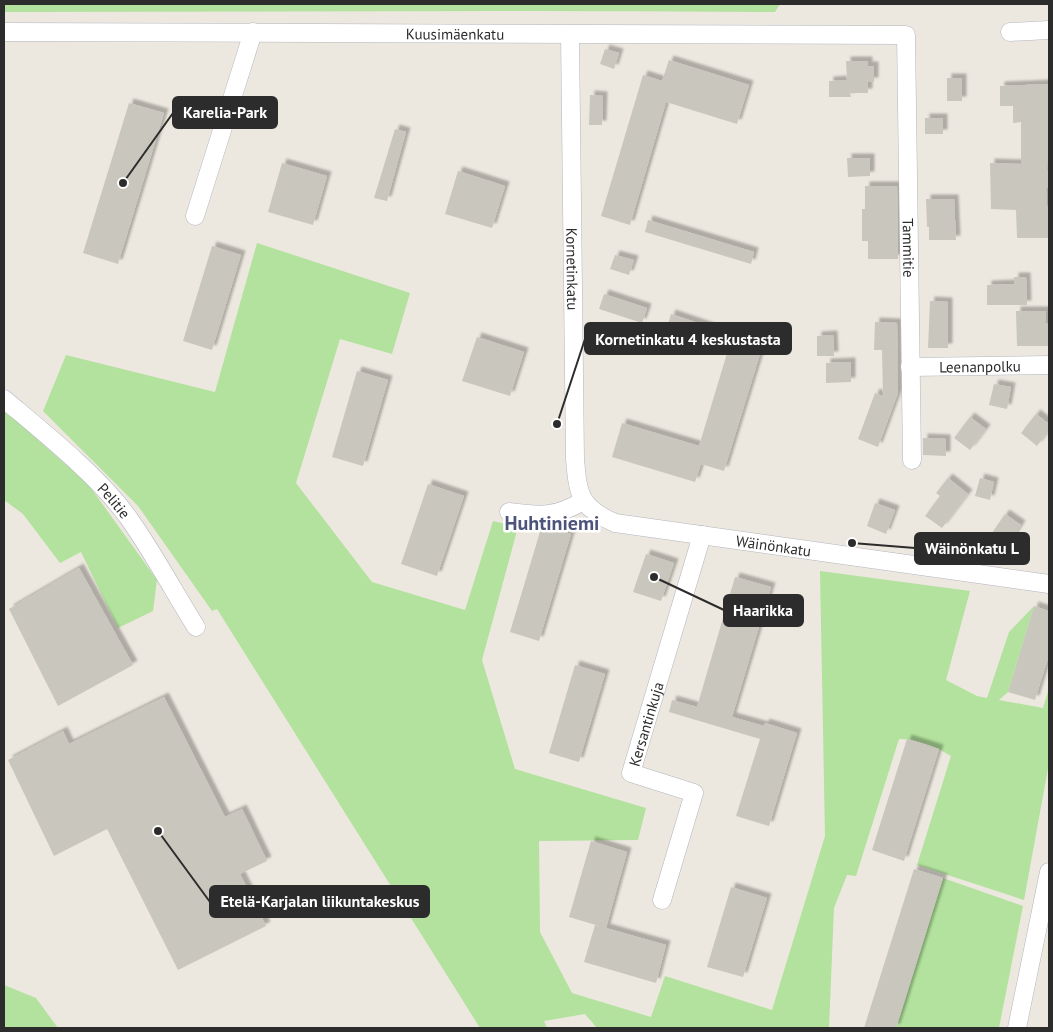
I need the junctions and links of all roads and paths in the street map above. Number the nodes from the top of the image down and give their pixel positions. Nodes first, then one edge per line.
1 (1049, 30) edge
2 (4, 32) edge
3 (253, 32) junction
4 (1010, 32) dead end
5 (570, 35) junction
6 (906, 35) joint
7 (195, 216) dead end
8 (1049, 365) edge
9 (910, 367) junction
10 (4, 399) edge
11 (912, 460) dead end
12 (583, 500) junction
13 (509, 512) dead end
14 (702, 535) junction
15 (1049, 584) edge
16 (196, 627) dead end
17 (1049, 872) edge
18 (662, 900) dead end
19 (1017, 1028) edge

1 - 4 street
2 - 3 street, Kuusimäenkatu
3 - 5 street, Kuusimäenkatu
3 - 7 street
5 - 6 street, Kuusimäenkatu
5 - 12 street, Kornetinkatu
6 - 9 street, Tammitie
8 - 9 street, Leenanpolku
9 - 11 street, Tammitie
10 - 16 street, Pelitie
12 - 13 street
12 - 14 street, Wäinönkatu
14 - 15 street, Wäinönkatu
14 - 18 street, Kersantinkuja
17 - 19 street

